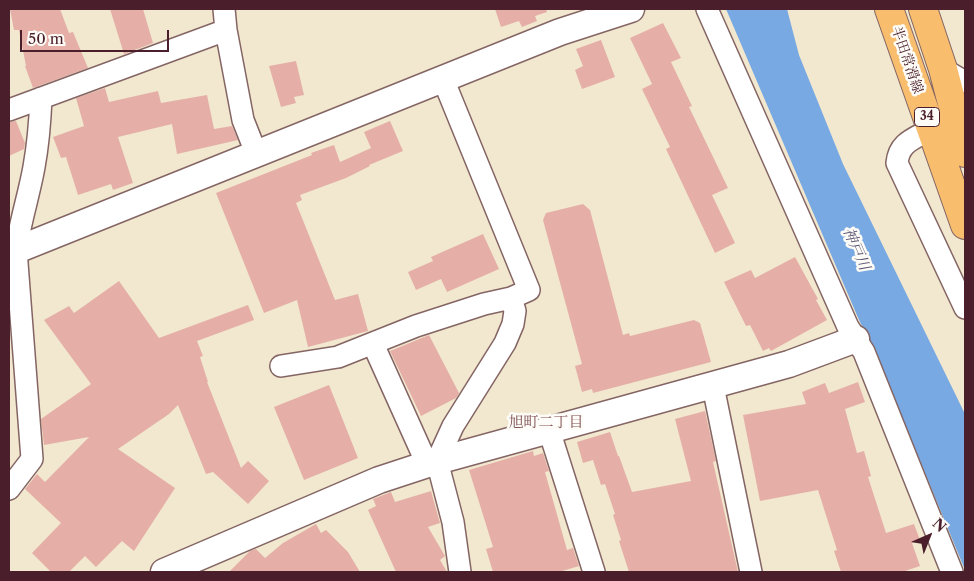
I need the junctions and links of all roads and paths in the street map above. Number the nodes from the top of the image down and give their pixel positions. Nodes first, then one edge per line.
1 (224, 9) edge
2 (631, 9) edge
3 (707, 9) edge
4 (889, 9) edge
5 (922, 9) edge
6 (226, 30) junction
7 (954, 76) edge
8 (443, 79) junction
9 (41, 98) junction
10 (9, 110) edge
11 (931, 129) junction
12 (256, 153) junction
13 (965, 153) edge
14 (965, 225) edge
15 (12, 252) edge
16 (511, 298) junction
17 (965, 308) edge
18 (856, 340) junction
19 (373, 344) junction
20 (281, 366) dead end
21 (713, 386) junction
22 (549, 430) junction
23 (432, 462) junction
24 (9, 489) edge
25 (164, 572) edge
26 (460, 572) edge
27 (594, 572) edge
28 (751, 572) edge
29 (952, 572) edge

1 - 6 street
2 - 8 street
3 - 18 street
4 - 11 main road, 半田常滑線 / 34
5 - 7 main road, 34
6 - 9 street
6 - 12 street
7 - 13 main road, 34
8 - 12 street
8 - 16 street
9 - 10 street
9 - 15 street
11 - 14 main road, 半田常滑線 / 34
11 - 17 street
12 - 15 street
15 - 24 street
16 - 19 street
16 - 23 street
18 - 21 street
18 - 29 street
19 - 20 street
19 - 23 street
21 - 22 street
21 - 28 street
22 - 23 street
22 - 27 street
23 - 25 street
23 - 26 street

